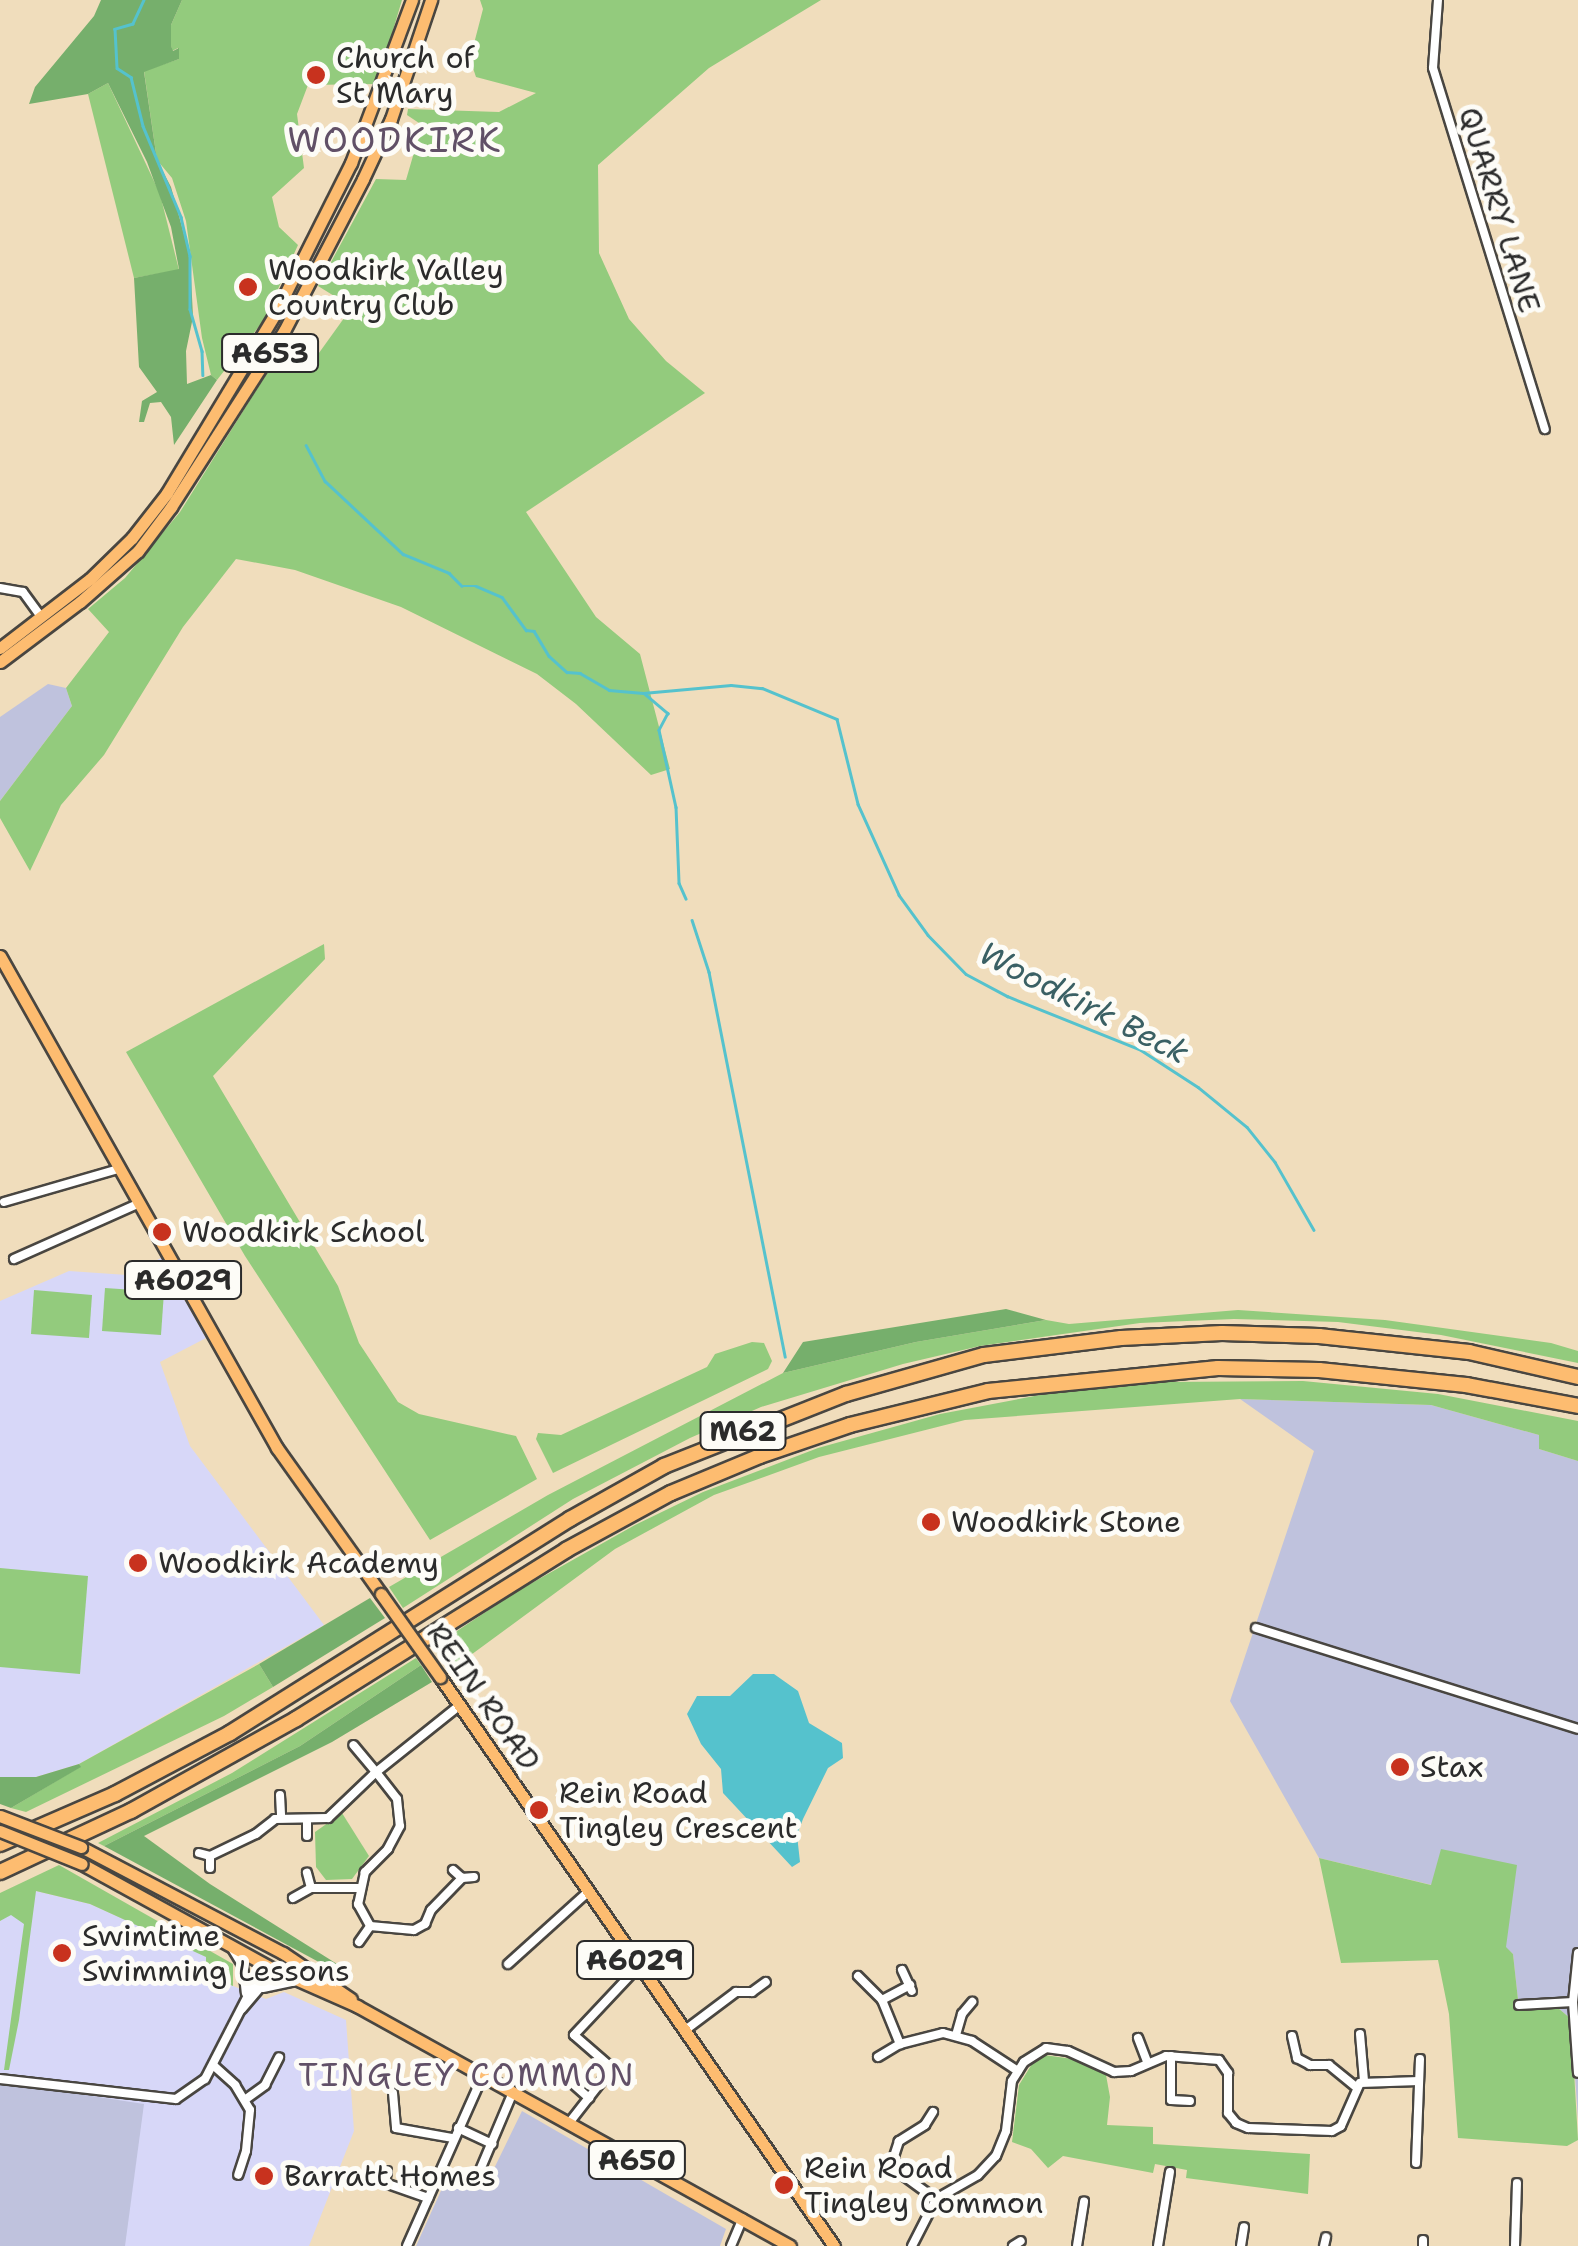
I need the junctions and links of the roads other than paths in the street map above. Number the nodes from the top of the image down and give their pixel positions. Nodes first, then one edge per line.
1 (412, 0) edge
2 (431, 0) edge
3 (1438, 0) edge
4 (371, 118) junction
5 (391, 119) junction
6 (1545, 429) dead end
7 (0, 588) edge
8 (40, 616) junction
9 (0, 648) edge
10 (0, 662) edge
11 (0, 956) edge
12 (118, 1168) junction
13 (4, 1202) dead end
14 (140, 1204) junction
15 (18, 1243) dead end
16 (24, 1254) junction
17 (14, 1259) dead end
18 (1578, 1377) edge
19 (1578, 1406) edge
20 (1256, 1628) dead end
21 (460, 1705) junction
22 (1578, 1728) edge
23 (353, 1746) dead end
24 (376, 1772) junction
25 (280, 1795) dead end
26 (0, 1816) edge
27 (282, 1817) junction
28 (307, 1820) junction
29 (0, 1831) edge
30 (308, 1836) dead end
31 (0, 1844) edge
32 (199, 1853) dead end
33 (210, 1856) junction
34 (210, 1868) dead end
35 (453, 1870) dead end
36 (0, 1872) edge
37 (307, 1874) dead end
38 (474, 1877) dead end
39 (462, 1878) junction
40 (311, 1888) junction
41 (358, 1888) junction
42 (588, 1892) junction
43 (293, 1898) dead end
44 (370, 1926) junction
45 (237, 1930) junction
46 (359, 1942) dead end
47 (229, 1944) junction
48 (283, 1953) junction
49 (1578, 1953) edge
50 (508, 1964) dead end
51 (270, 1965) junction
52 (639, 1966) junction
53 (902, 1970) dead end
54 (858, 1976) dead end
55 (298, 1981) junction
56 (766, 1982) dead end
57 (246, 1992) junction
58 (258, 1992) junction
59 (882, 2000) junction
60 (972, 2002) dead end
61 (1573, 2002) junction
62 (1519, 2005) dead end
63 (357, 2006) junction
64 (239, 2012) junction
65 (684, 2030) junction
66 (1360, 2034) dead end
67 (956, 2036) junction
68 (1292, 2036) dead end
69 (1138, 2038) dead end
70 (900, 2044) junction
71 (1171, 2056) junction
72 (279, 2057) dead end
73 (878, 2057) dead end
74 (1420, 2059) dead end
75 (1147, 2062) junction
76 (213, 2066) junction
77 (554, 2067) dead end
78 (1018, 2070) junction
79 (1578, 2073) edge
80 (483, 2075) junction
81 (0, 2078) edge
82 (1364, 2081) junction
83 (1419, 2081) junction
84 (1355, 2086) junction
85 (513, 2092) junction
86 (394, 2093) dead end
87 (589, 2098) junction
88 (246, 2099) junction
89 (1190, 2102) dead end
90 (933, 2112) dead end
91 (569, 2123) junction
92 (458, 2128) junction
93 (453, 2138) junction
94 (492, 2144) junction
95 (1416, 2163) dead end
96 (388, 2171) dead end
97 (1170, 2172) dead end
98 (238, 2175) dead end
99 (475, 2182) dead end
100 (1517, 2183) dead end
101 (428, 2198) junction
102 (936, 2200) junction
103 (1084, 2202) dead end
104 (742, 2218) junction
105 (1244, 2227) dead end
106 (834, 2245) edge
107 (407, 2246) edge
108 (732, 2246) edge
109 (790, 2246) edge
110 (912, 2246) edge
111 (1077, 2246) edge
112 (1158, 2246) edge
113 (1241, 2246) edge
114 (1515, 2246) edge

1 - 4 main road, A653
2 - 5 main road, A653
3 - 6 street, QUARRY LANE
4 - 5 main road
4 - 8 main road, A653
5 - 10 main road, A653
7 - 8 street
8 - 9 main road, A653
11 - 12 main road, REIN ROAD / A6029
12 - 13 street
12 - 14 main road, REIN ROAD / A6029
14 - 16 street
14 - 21 main road, REIN ROAD / A6029, bridge
15 - 16 street
16 - 17 street
18 - 31 highway, M62
19 - 36 highway, M62
20 - 22 street
21 - 24 street
21 - 42 main road, REIN ROAD / A6029
23 - 24 street
24 - 28 street
24 - 41 street
25 - 27 street
26 - 45 main road, A650, bridge
27 - 28 street
27 - 33 street
28 - 30 street
29 - 47 main road, A650, bridge
32 - 33 street
33 - 34 street
35 - 39 street
37 - 40 street
38 - 39 street
39 - 44 street
40 - 41 street
40 - 43 street
41 - 44 street
42 - 50 street
42 - 52 main road, REIN ROAD / A6029
44 - 46 street
45 - 48 main road, A650
45 - 51 main road
47 - 51 main road, A650
47 - 57 street
48 - 51 main road
48 - 63 main road, A650
49 - 61 street
51 - 55 main road, A650
51 - 57 street
51 - 58 street
52 - 65 main road, REIN ROAD / A6029
52 - 87 street
53 - 59 street
54 - 59 street
55 - 58 street
55 - 63 main road, A650
56 - 65 street
57 - 64 street
58 - 64 street
59 - 70 street
60 - 67 street
61 - 62 street
61 - 79 street
63 - 80 main road, A650
64 - 76 street
65 - 106 main road, REIN ROAD / A6029
66 - 82 street
67 - 70 street
67 - 78 street
68 - 84 street
69 - 75 street
70 - 73 street
71 - 75 street
71 - 84 street
71 - 89 street
72 - 88 street
74 - 83 street
75 - 78 street
76 - 81 street
76 - 88 street
77 - 87 street
78 - 102 street
80 - 85 main road, A650
80 - 92 street
82 - 83 street
82 - 84 street
83 - 95 street
85 - 91 main road, A650
85 - 94 street
86 - 93 street
87 - 91 street
88 - 98 street
90 - 102 street
91 - 104 main road, A650
92 - 93 street
92 - 94 street
93 - 101 street
94 - 99 street
96 - 101 street
97 - 112 street
100 - 114 street
101 - 107 street
102 - 110 street
103 - 111 street
104 - 108 street
104 - 109 main road, A650
105 - 113 street

